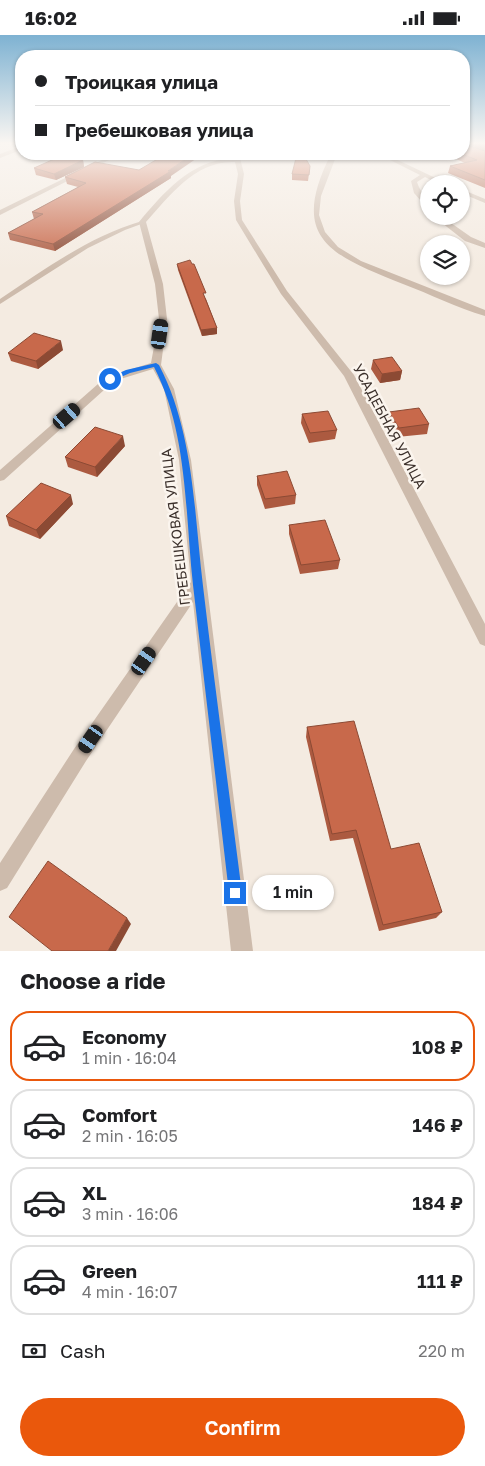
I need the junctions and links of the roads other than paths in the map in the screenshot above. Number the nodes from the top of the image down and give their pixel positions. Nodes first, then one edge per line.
1 (57, 185) edge
2 (179, 185) edge
3 (239, 185) edge
4 (322, 185) edge
5 (415, 185) edge
6 (470, 195) edge
7 (420, 197) edge
8 (485, 201) edge
9 (0, 213) edge
10 (142, 222) junction
11 (449, 225) edge
12 (485, 246) edge
13 (0, 302) edge
14 (482, 311) edge
15 (156, 365) junction
16 (0, 477) edge
17 (198, 583) junction
18 (485, 639) edge
19 (0, 881) edge
20 (242, 951) edge

1 - 9 street
2 - 10 street
3 - 18 street, УСАДЕБНАЯ УЛИЦА
4 - 14 street
5 - 7 street
6 - 8 street
10 - 13 lane
10 - 15 street
11 - 12 street
15 - 16 street
15 - 17 street, ГРЕБЕШКОВАЯ УЛИЦА
17 - 19 street
17 - 20 street, ГРЕБЕШКОВАЯ УЛИЦА

